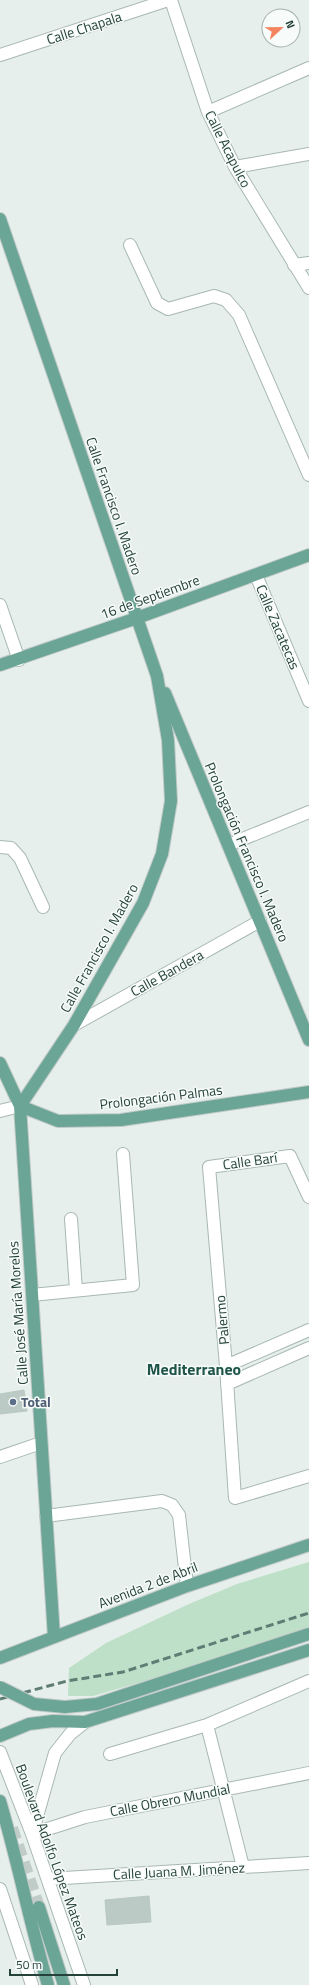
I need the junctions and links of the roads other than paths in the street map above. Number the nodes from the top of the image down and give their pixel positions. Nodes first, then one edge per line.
1 (170, 0) edge
2 (0, 55) edge
3 (309, 68) edge
4 (208, 112) junction
5 (309, 154) edge
6 (235, 166) junction
7 (0, 219) edge
8 (2, 233) edge
9 (130, 245) dead end
10 (309, 263) edge
11 (294, 265) junction
12 (309, 288) edge
13 (309, 475) edge
14 (309, 555) edge
15 (256, 575) junction
16 (0, 605) edge
17 (137, 618) junction
18 (18, 660) junction
19 (0, 665) edge
20 (157, 676) junction
21 (309, 701) edge
22 (309, 812) edge
23 (228, 845) junction
24 (0, 847) edge
25 (43, 907) dead end
26 (260, 921) junction
27 (74, 1025) junction
28 (309, 1040) edge
29 (0, 1063) edge
30 (309, 1092) edge
31 (20, 1106) junction
32 (0, 1112) edge
33 (123, 1154) dead end
34 (209, 1167) joint
35 (309, 1197) edge
36 (71, 1218) dead end
37 (76, 1290) junction
38 (32, 1295) junction
39 (309, 1330) edge
40 (309, 1348) edge
41 (226, 1366) junction
42 (228, 1384) junction
43 (41, 1444) junction
44 (0, 1457) edge
45 (309, 1476) edge
46 (46, 1516) junction
47 (309, 1545) edge
48 (186, 1586) junction
49 (309, 1634) edge
50 (54, 1637) junction
51 (309, 1650) edge
52 (0, 1658) edge
53 (309, 1681) edge
54 (0, 1687) edge
55 (85, 1722) junction
56 (207, 1725) junction
57 (0, 1736) edge
58 (0, 1752) edge
59 (110, 1754) dead end
60 (309, 1773) edge
61 (224, 1789) junction
62 (0, 1801) edge
63 (32, 1834) junction
64 (309, 1863) edge
65 (243, 1867) junction
66 (48, 1879) junction
67 (0, 1889) edge
68 (39, 1907) tunnel mouth
69 (32, 1985) edge
70 (48, 1985) edge
71 (64, 1985) edge
72 (84, 1985) edge

1 - 2 street, Calle Chapala
1 - 4 street, Calle Acapulco
3 - 4 street
4 - 6 street, Calle Acapulco
5 - 6 street
6 - 11 street, Calle Acapulco
7 - 8 main road, Calle Francisco I. Madero
8 - 17 main road, Calle Francisco I. Madero
9 - 13 street
10 - 11 street
11 - 12 street, Calle Acapulco
14 - 15 main road, 16 de Septiembre
15 - 17 main road, 16 de Septiembre
15 - 21 street, Calle Zacatecas
16 - 18 street
17 - 18 main road, 16 de Septiembre
17 - 20 main road, Calle Francisco I. Madero
18 - 19 main road, 16 de Septiembre
20 - 23 main road, Prolongación Francisco I. Madero
20 - 27 main road, Calle Francisco I. Madero
22 - 23 street
23 - 26 main road, Prolongación Francisco I. Madero
24 - 25 street
26 - 27 street, Calle Bandera
26 - 28 main road, Prolongación Francisco I. Madero
27 - 31 main road, Calle Francisco I. Madero
29 - 31 main road, Calle José María Morelos
30 - 31 main road, Prolongación Palmas
31 - 32 street
31 - 38 main road, Calle José María Morelos
33 - 37 street
34 - 35 street, Calle Barí
34 - 41 street, Palermo
36 - 37 street
37 - 38 street
38 - 43 main road, Calle José María Morelos
39 - 41 street
40 - 42 street
41 - 42 street, Palermo
42 - 45 street, Palermo
43 - 44 street
43 - 46 main road, Calle José María Morelos
46 - 48 street
46 - 50 main road, Calle José María Morelos
47 - 48 main road, Avenida 2 de Abril
48 - 50 main road, Avenida 2 de Abril
49 - 54 main road, bridge
50 - 52 main road, Avenida 2 de Abril
51 - 55 main road
53 - 56 street
55 - 57 main road
55 - 63 street
56 - 59 street
56 - 61 street
58 - 63 street, Boulevard Adolfo López Mateos
60 - 61 street, Calle Obrero Mundial
61 - 63 street, Calle Obrero Mundial
61 - 65 street
62 - 70 main road
63 - 66 street, Boulevard Adolfo López Mateos
64 - 65 street, Calle Juana M. Jiménez
65 - 66 street, Calle Juana M. Jiménez
66 - 72 street, Boulevard Adolfo López Mateos
67 - 69 street
68 - 71 main road

